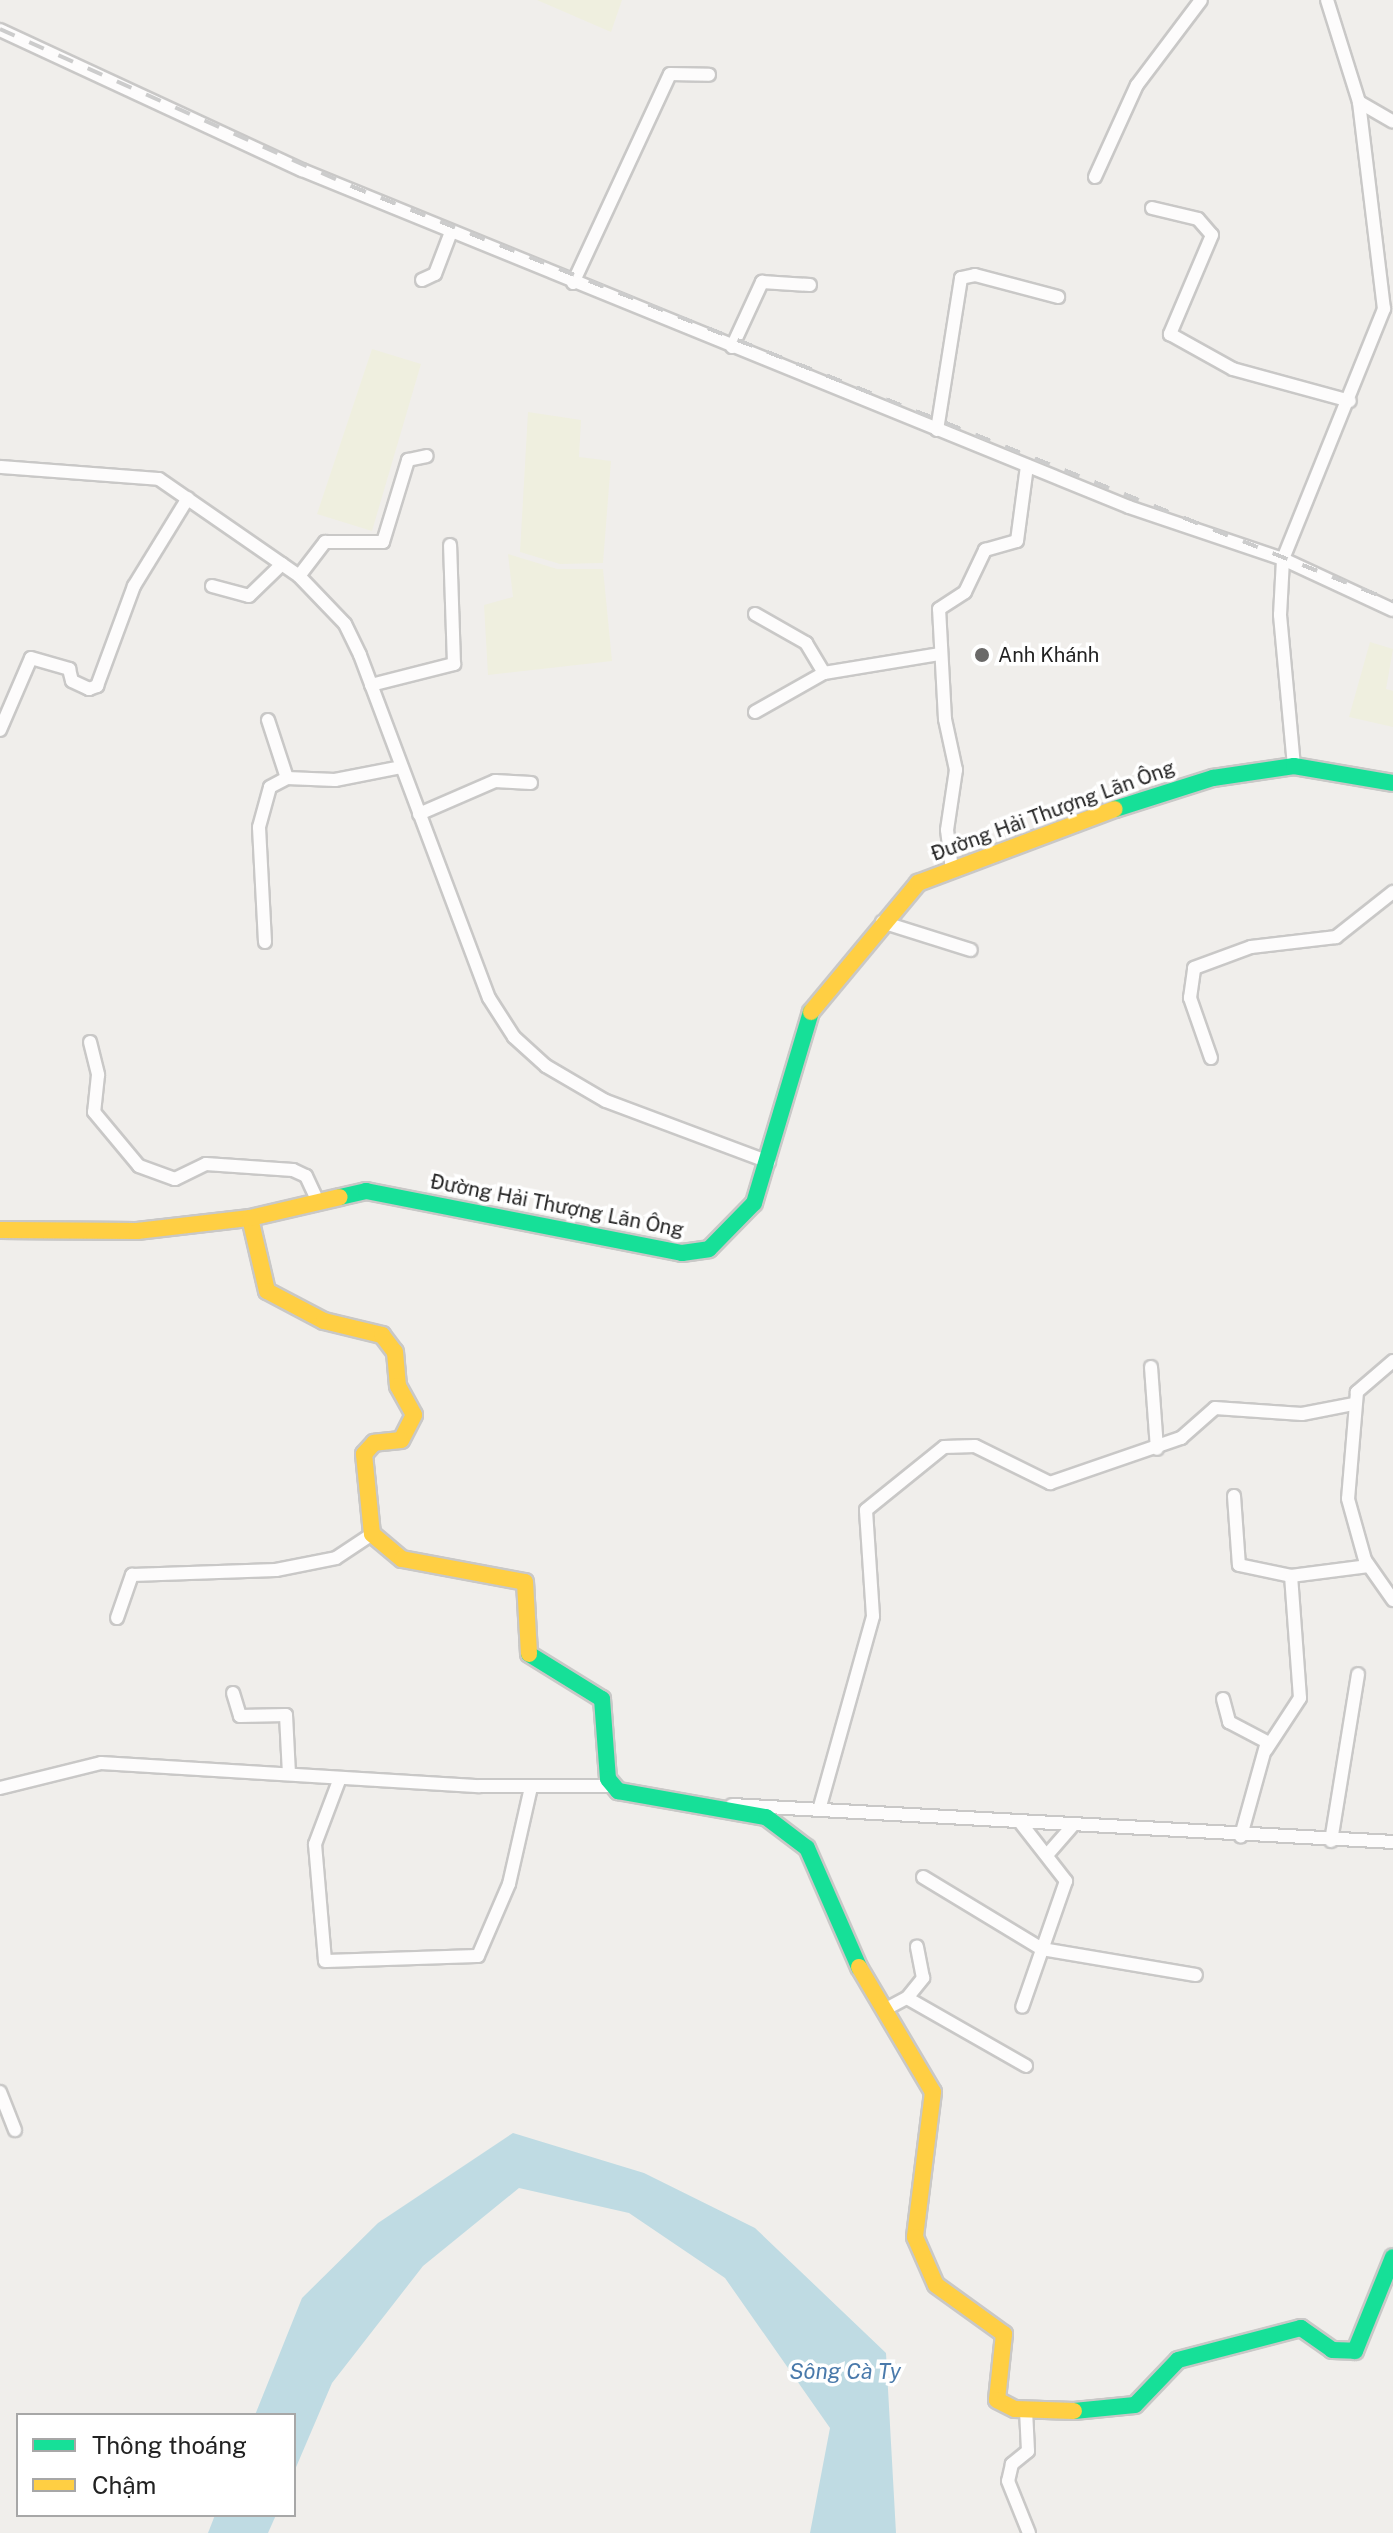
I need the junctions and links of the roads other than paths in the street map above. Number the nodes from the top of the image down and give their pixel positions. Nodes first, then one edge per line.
1 (1201, 0) edge
2 (1327, 0) edge
3 (0, 30) edge
4 (709, 75) dead end
5 (1359, 102) junction
6 (1393, 122) edge
7 (1095, 177) dead end
8 (1152, 208) dead end
9 (451, 232) junction
10 (422, 280) dead end
11 (573, 283) junction
12 (810, 285) dead end
13 (1058, 297) dead end
14 (1388, 304) edge
15 (732, 347) junction
16 (1350, 401) junction
17 (937, 430) junction
18 (427, 456) dead end
19 (1027, 466) junction
20 (0, 467) edge
21 (188, 498) junction
22 (450, 545) dead end
23 (1283, 559) junction
24 (282, 564) junction
25 (299, 576) junction
26 (212, 586) dead end
27 (1393, 610) edge
28 (755, 614) dead end
29 (940, 654) junction
30 (824, 673) junction
31 (371, 685) junction
32 (755, 712) dead end
33 (268, 720) dead end
34 (0, 730) edge
35 (1294, 766) junction
36 (401, 767) junction
37 (287, 778) junction
38 (531, 783) dead end
39 (1393, 783) edge
40 (419, 814) junction
41 (952, 870) junction
42 (1393, 892) edge
43 (882, 922) junction
44 (265, 942) dead end
45 (971, 950) dead end
46 (90, 1042) dead end
47 (1211, 1058) dead end
48 (769, 1162) junction
49 (317, 1200) junction
50 (250, 1218) junction
51 (0, 1230) edge
52 (1393, 1361) edge
53 (1151, 1367) dead end
54 (1354, 1404) junction
55 (1157, 1449) junction
56 (1234, 1496) dead end
57 (372, 1534) junction
58 (1368, 1566) junction
59 (1291, 1576) junction
60 (1393, 1600) edge
61 (117, 1618) dead end
62 (1358, 1674) dead end
63 (233, 1693) dead end
64 (1223, 1699) dead end
65 (1266, 1750) junction
66 (289, 1774) junction
67 (340, 1778) junction
68 (612, 1786) junction
69 (531, 1787) junction
70 (0, 1788) edge
71 (725, 1805) junction
72 (819, 1810) junction
73 (1020, 1822) junction
74 (1074, 1824) junction
75 (1241, 1836) junction
76 (1331, 1841) junction
77 (1393, 1842) edge
78 (1047, 1855) junction
79 (923, 1877) dead end
80 (917, 1947) dead end
81 (1042, 1949) junction
82 (1196, 1975) dead end
83 (907, 1998) junction
84 (1022, 2007) dead end
85 (884, 2010) junction
86 (1026, 2066) dead end
87 (0, 2092) edge
88 (15, 2130) dead end
89 (1393, 2257) edge
90 (1026, 2410) junction
91 (1029, 2533) edge

1 - 7 street
2 - 5 street
3 - 9 street
4 - 11 street
5 - 6 street
5 - 14 street
8 - 16 street
9 - 10 street
9 - 11 street
11 - 15 street
12 - 15 street
13 - 17 street
14 - 16 street
15 - 17 street
16 - 23 street
17 - 19 street
18 - 25 street
19 - 23 street
19 - 29 street
20 - 21 street
21 - 24 street
21 - 34 street
22 - 31 street
23 - 27 street
23 - 35 street
24 - 25 street
24 - 26 street
25 - 31 street
28 - 30 street
29 - 30 street
29 - 41 street
30 - 32 street
31 - 36 street
33 - 37 street
35 - 39 street, Đường Hải Thượng Lãn Ông
35 - 41 street, Đường Hải Thượng Lãn Ông
36 - 37 street
36 - 40 street
37 - 44 street
38 - 40 street
40 - 48 street
41 - 43 street, Đường Hải Thượng Lãn Ông
42 - 47 street
43 - 45 street
43 - 48 street, Đường Hải Thượng Lãn Ông
46 - 49 street
48 - 49 street, Đường Hải Thượng Lãn Ông
49 - 50 street, Đường Hải Thượng Lãn Ông
50 - 51 street, Đường Hải Thượng Lãn Ông
50 - 57 street
52 - 54 street
53 - 55 street
54 - 55 street
54 - 58 street
55 - 72 street
56 - 59 street
57 - 61 street
57 - 68 street
58 - 59 street
58 - 60 street
59 - 65 street
62 - 76 street
63 - 66 street
64 - 65 street
65 - 75 street
66 - 67 street
66 - 70 street
67 - 69 street
67 - 69 street
68 - 69 street
68 - 71 street
71 - 72 street
71 - 85 street
72 - 73 street
73 - 74 street
73 - 78 street
74 - 75 street
74 - 78 street
75 - 76 street
76 - 77 street
78 - 81 street
79 - 81 street
80 - 83 street
81 - 82 street
81 - 84 street
83 - 85 street
83 - 86 street
85 - 90 street
87 - 88 street
89 - 90 street
90 - 91 street

